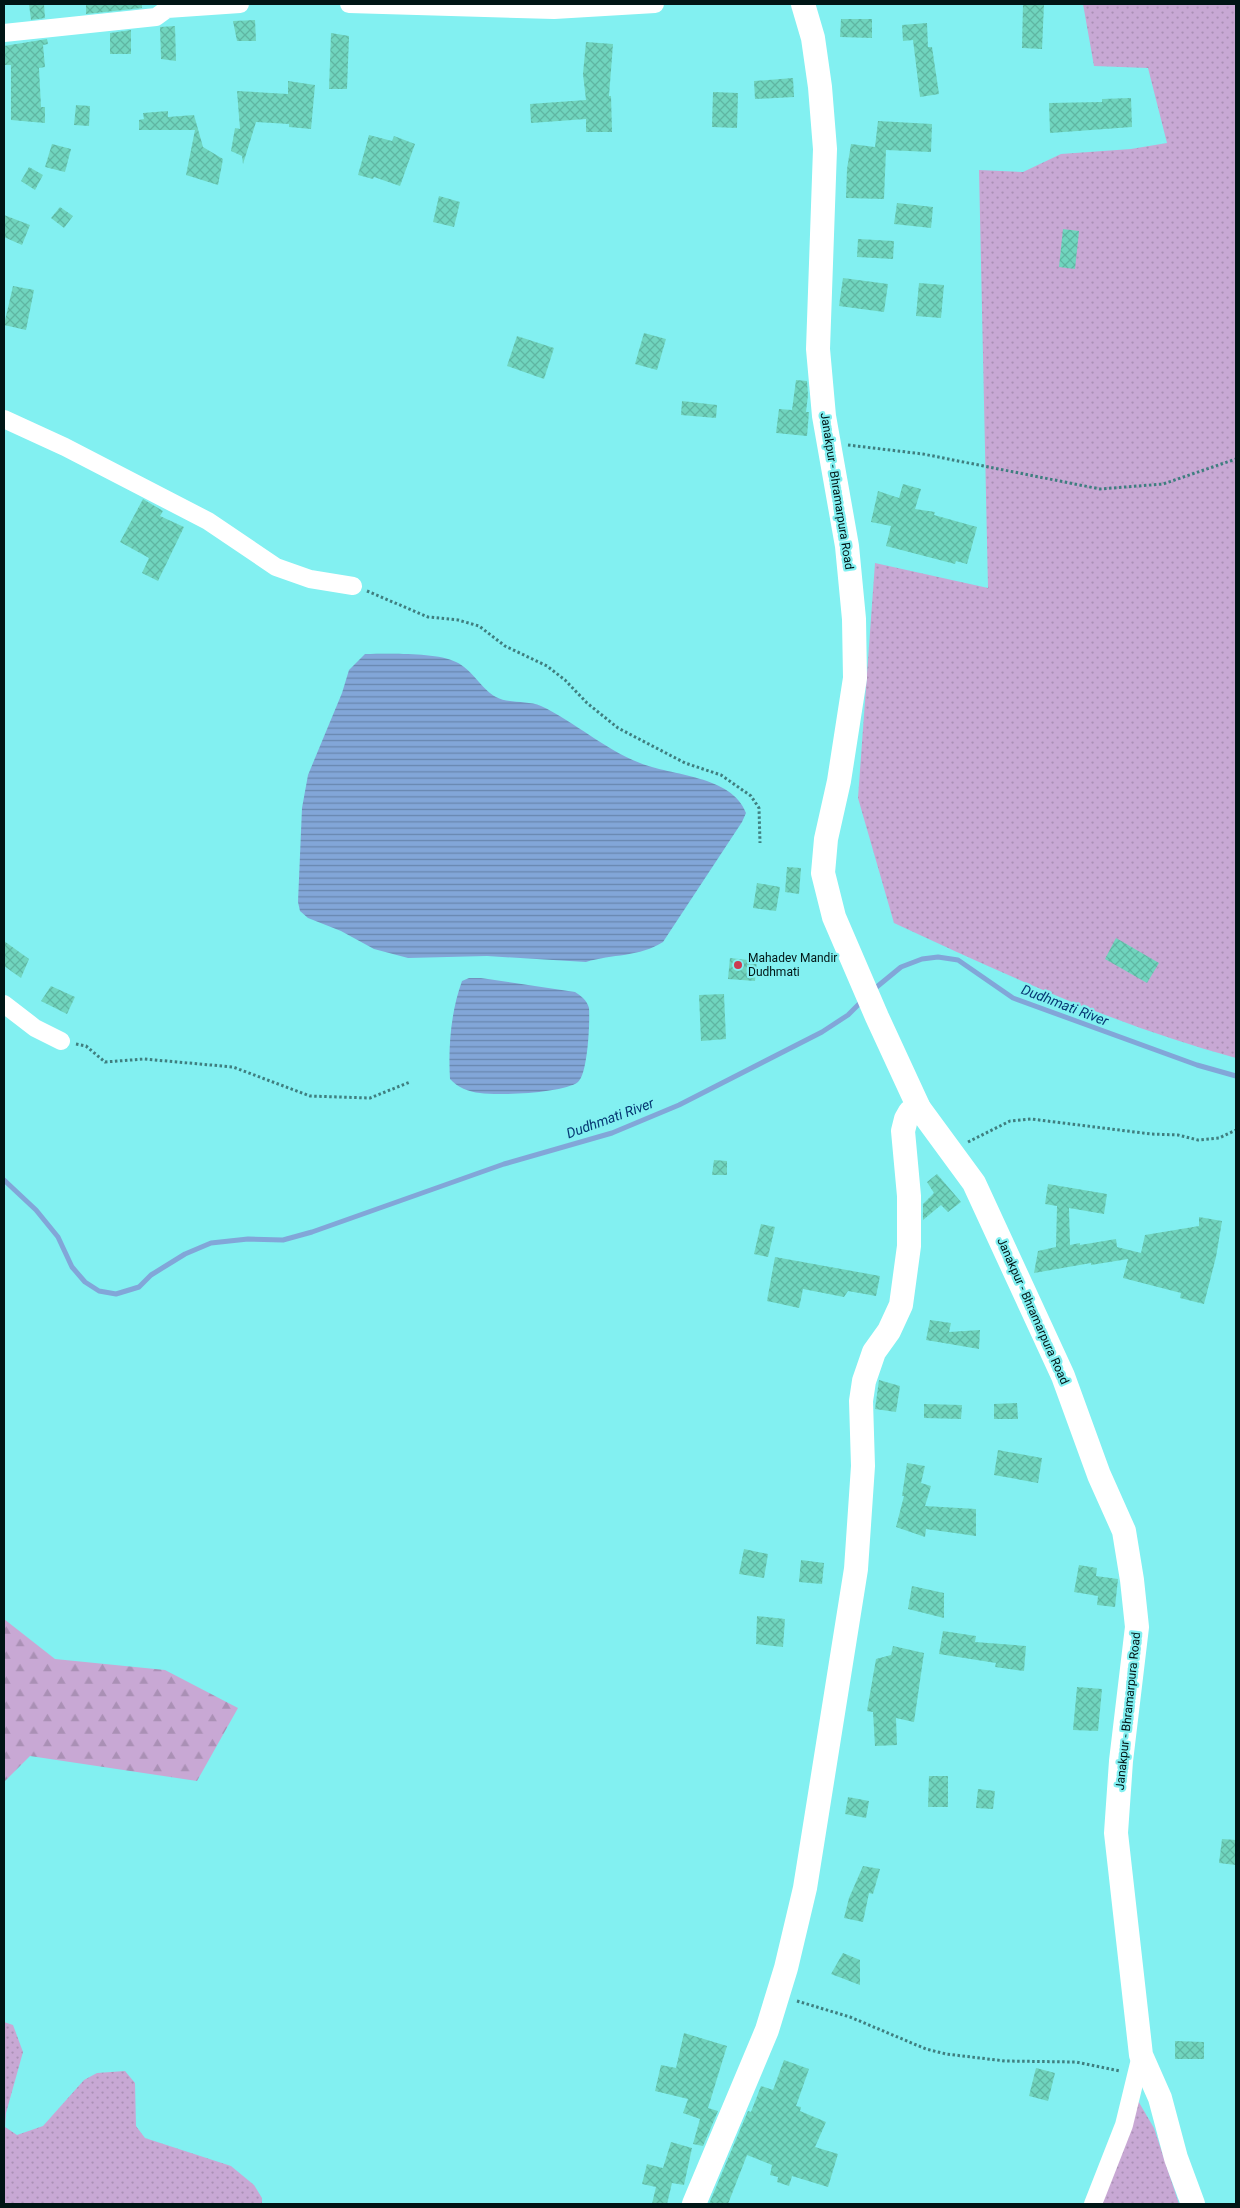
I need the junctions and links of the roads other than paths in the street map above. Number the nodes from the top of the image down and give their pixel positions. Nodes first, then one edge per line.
1 (240, 4) edge
2 (349, 4) edge
3 (655, 4) edge
4 (803, 4) edge
5 (4, 33) edge
6 (4, 420) edge
7 (353, 586) road end
8 (4, 1004) edge
9 (61, 1041) road end
10 (919, 1108) junction
11 (1138, 2064) junction
12 (694, 2204) edge
13 (1093, 2204) edge
14 (1193, 2204) edge

1 - 5 street
2 - 3 street
4 - 10 street, Janakpur - Bhramarpura Road
6 - 7 street
8 - 9 street
10 - 11 street, Janakpur - Bhramarpura Road
10 - 12 street
11 - 13 street
11 - 14 street, Janakpur - Bhramarpura Road

